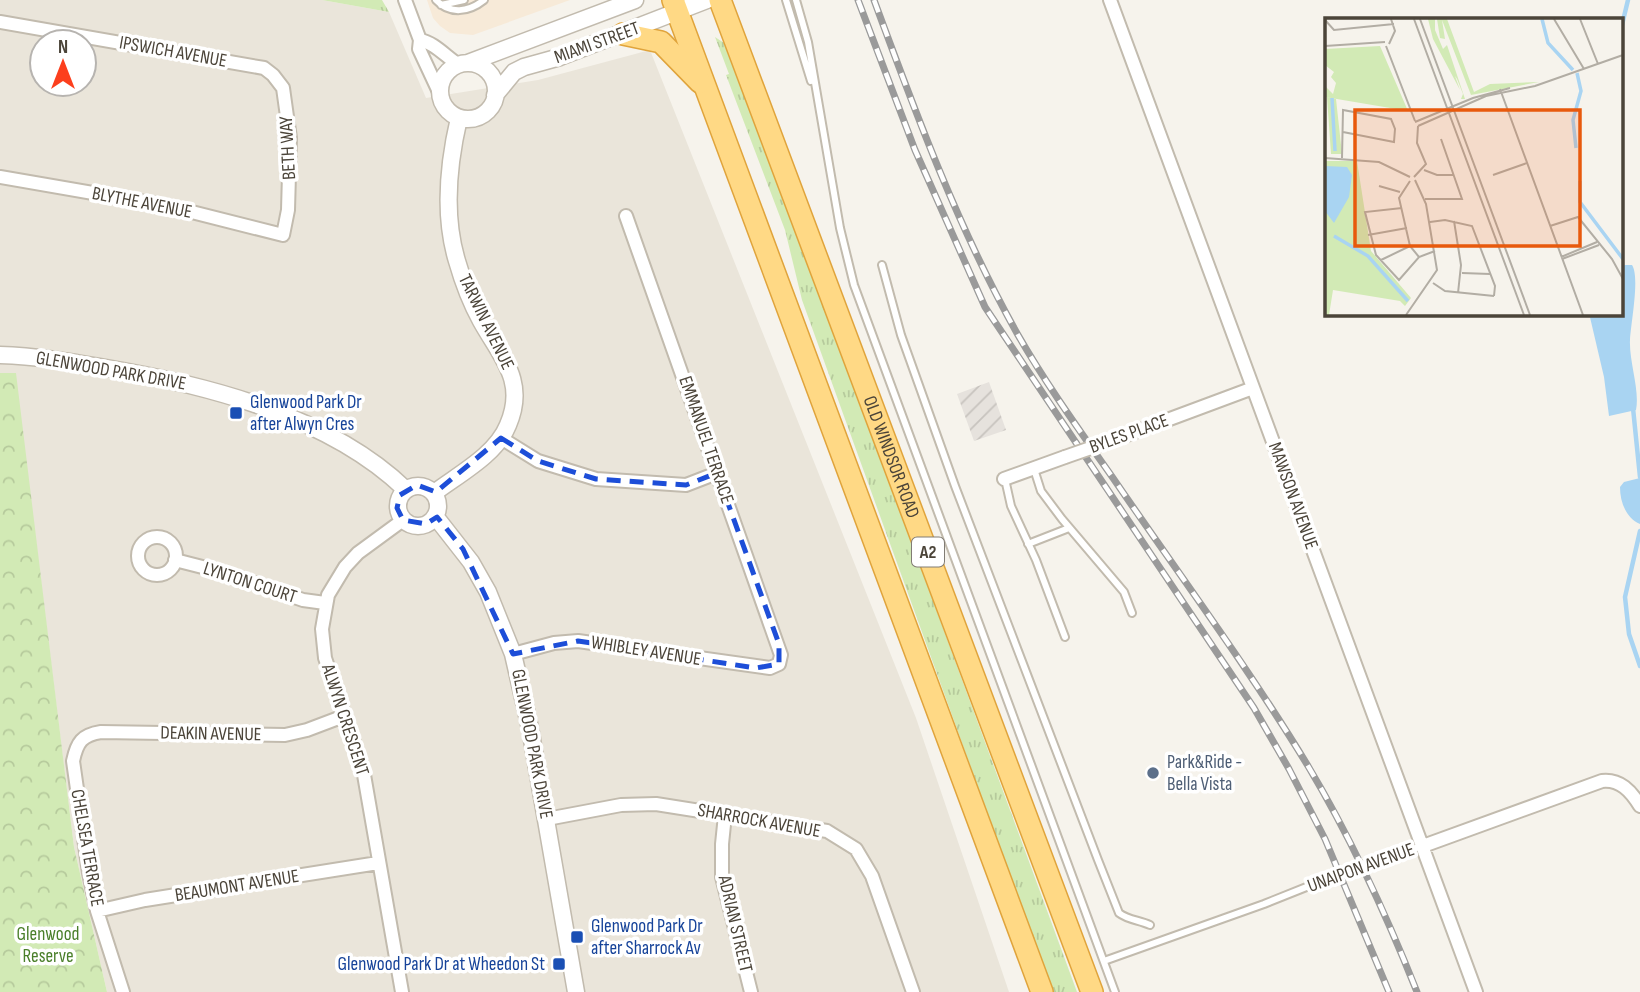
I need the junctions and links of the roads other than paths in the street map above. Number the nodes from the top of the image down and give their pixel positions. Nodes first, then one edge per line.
1 (405, 0) edge
2 (464, 0) edge
3 (484, 0) edge
4 (635, 0) edge
5 (706, 0) edge
6 (720, 0) edge
7 (786, 0) edge
8 (796, 0) edge
9 (1110, 0) edge
10 (439, 3) edge
11 (675, 6) edge
12 (0, 22) edge
13 (623, 34) junction
14 (420, 40) junction
15 (464, 64) junction
16 (264, 68) joint
17 (704, 85) junction
18 (440, 94) junction
19 (495, 94) junction
20 (818, 103) junction
21 (459, 118) junction
22 (0, 177) edge
23 (626, 216) dead end
24 (282, 235) joint
25 (882, 265) dead end
26 (0, 355) edge
27 (1253, 388) junction
28 (501, 438) junction
29 (1034, 468) junction
30 (717, 473) junction
31 (1004, 479) joint
32 (405, 489) junction
33 (434, 493) junction
34 (435, 516) junction
35 (403, 520) junction
36 (1069, 528) junction
37 (1028, 544) junction
38 (175, 560) dead end
39 (325, 603) junction
40 (1132, 613) dead end
41 (1065, 637) dead end
42 (513, 653) junction
43 (779, 664) joint
44 (344, 716) junction
45 (77, 743) joint
46 (1640, 806) edge
47 (726, 815) junction
48 (547, 819) junction
49 (1423, 846) junction
50 (378, 863) junction
51 (97, 911) junction
52 (1150, 925) dead end
53 (1104, 961) junction
54 (123, 992) edge
55 (402, 992) edge
56 (576, 992) edge
57 (751, 992) edge
58 (913, 992) edge
59 (1042, 992) edge
60 (1092, 992) edge
61 (1115, 992) edge
62 (1476, 992) edge

1 - 14 street
2 - 10 lane
3 - 10 lane
4 - 15 street, MIAMI STREET
5 - 11 street, MIAMI STREET
6 - 60 highway, OLD WINDSOR ROAD / A2
7 - 20 lane
8 - 20 lane
9 - 27 street, MAWSON AVENUE
11 - 13 street, MIAMI STREET
11 - 17 highway, A2
12 - 16 street, IPSWICH AVENUE
13 - 17 highway
13 - 19 street, MIAMI STREET
14 - 15 street
14 - 18 street
15 - 18 street
15 - 19 street
16 - 24 street, BETH WAY
17 - 59 highway, A2
18 - 21 street
19 - 21 street
20 - 53 lane
21 - 28 street, TARWIN AVENUE
22 - 24 street, BLYTHE AVENUE
23 - 30 street, EMMANUEL TERRACE
25 - 52 lane
26 - 32 street, GLENWOOD PARK DRIVE
27 - 29 street, BYLES PLACE, bridge
27 - 49 street, MAWSON AVENUE
28 - 30 street
28 - 33 street, TARWIN AVENUE
29 - 31 street, BYLES PLACE
29 - 36 lane
30 - 43 street, EMMANUEL TERRACE
31 - 37 lane
32 - 33 street
32 - 35 street
33 - 34 street
34 - 35 street
34 - 42 street, GLENWOOD PARK DRIVE
35 - 39 street, ALWYN CRESCENT
36 - 37 lane
36 - 40 lane
37 - 41 lane
38 - 39 street, LYNTON COURT
39 - 44 street, ALWYN CRESCENT
42 - 43 street, WHIBLEY AVENUE
42 - 48 street, GLENWOOD PARK DRIVE
44 - 45 street, DEAKIN AVENUE
44 - 50 street, ALWYN CRESCENT
45 - 51 street, CHELSEA TERRACE
46 - 49 street, UNAIPON AVENUE
47 - 48 street, SHARROCK AVENUE
47 - 57 street, ADRIAN STREET
47 - 58 street, SHARROCK AVENUE
48 - 56 street, GLENWOOD PARK DRIVE
49 - 53 lane, UNAIPON AVENUE, bridge
49 - 62 street, MAWSON AVENUE
50 - 51 street, BEAUMONT AVENUE
50 - 55 street, ALWYN CRESCENT
51 - 54 street, CHELSEA TERRACE
53 - 61 lane

